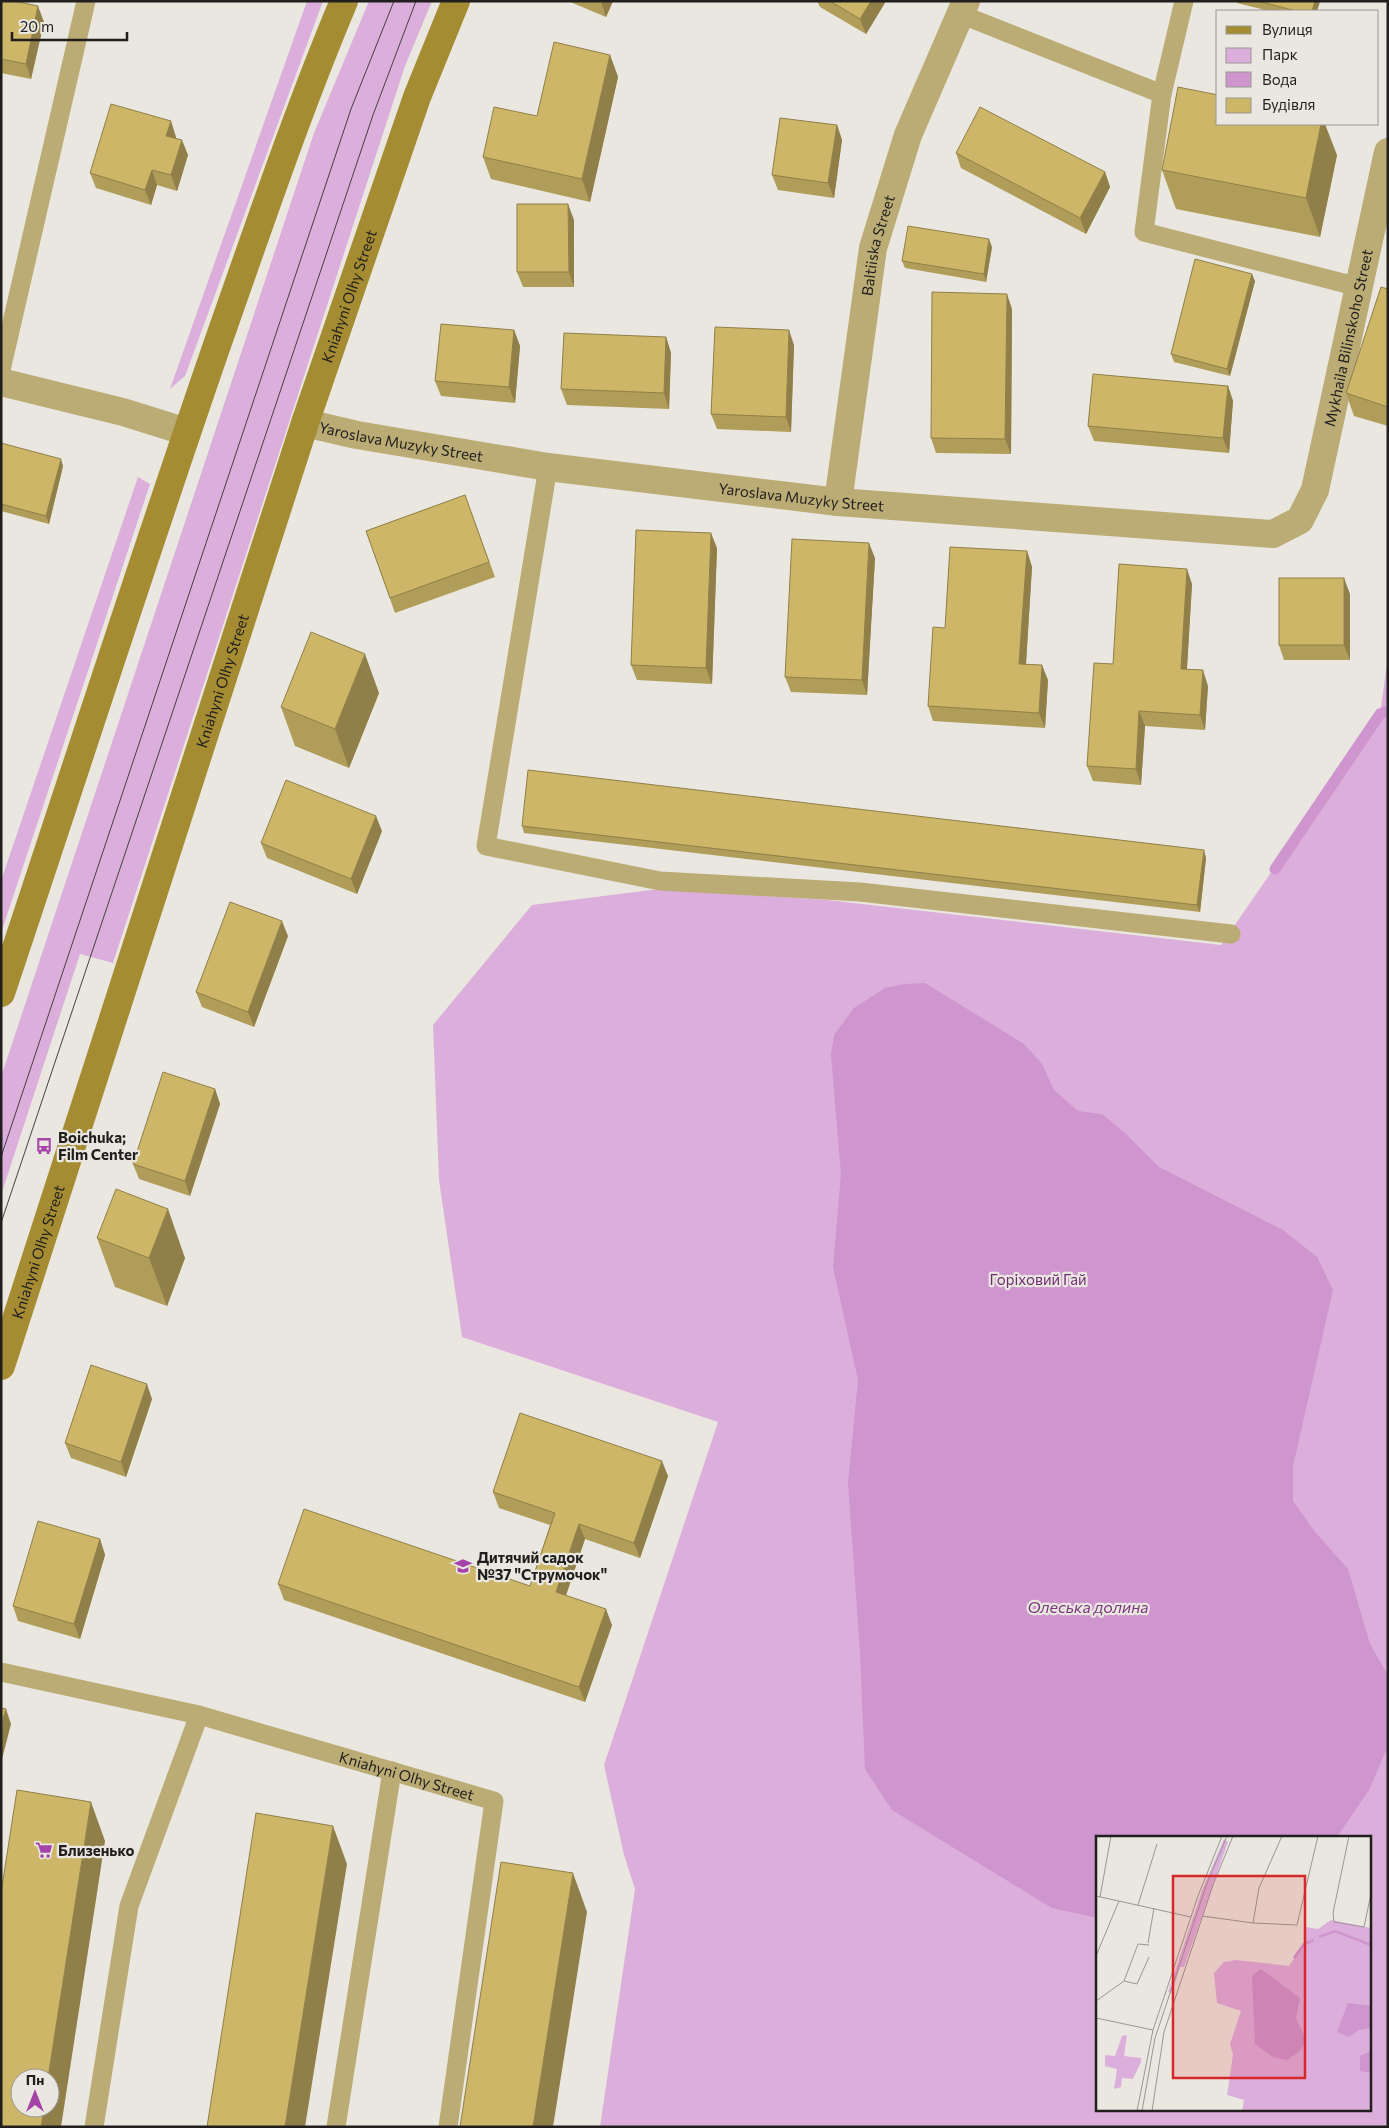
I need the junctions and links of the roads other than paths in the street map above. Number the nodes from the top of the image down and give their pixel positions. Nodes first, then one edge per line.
1 (86, 1) edge
2 (344, 1) edge
3 (456, 1) edge
4 (1184, 1) edge
5 (963, 8) edge
6 (1162, 94) junction
7 (1388, 152) edge
8 (1359, 287) junction
9 (1, 370) edge
10 (1, 382) edge
11 (305, 423) junction
12 (187, 432) junction
13 (548, 467) junction
14 (838, 502) junction
15 (1300, 520) joint
16 (1231, 934) dead end
17 (1, 993) edge
18 (1, 1366) edge
19 (1, 1672) edge
20 (199, 1715) junction
21 (392, 1771) junction
22 (94, 2127) edge
23 (336, 2127) edge
24 (448, 2127) edge

1 - 9 lane
2 - 12 main road
3 - 11 main road, Kniahyni Olhy Street
4 - 6 lane
5 - 6 lane
5 - 14 street, Baltiiska Street
6 - 8 lane
7 - 8 street, Mykhaila Bilinskoho Street
8 - 15 street, Mykhaila Bilinskoho Street
10 - 12 street
11 - 13 street, Yaroslava Muzyky Street
11 - 18 main road, Kniahyni Olhy Street
12 - 17 main road
13 - 14 street, Yaroslava Muzyky Street
13 - 16 lane
14 - 15 street, Yaroslava Muzyky Street
19 - 20 lane, Kniahyni Olhy Street
20 - 21 lane, Kniahyni Olhy Street
20 - 22 lane
21 - 23 lane
21 - 24 lane, Kniahyni Olhy Street

